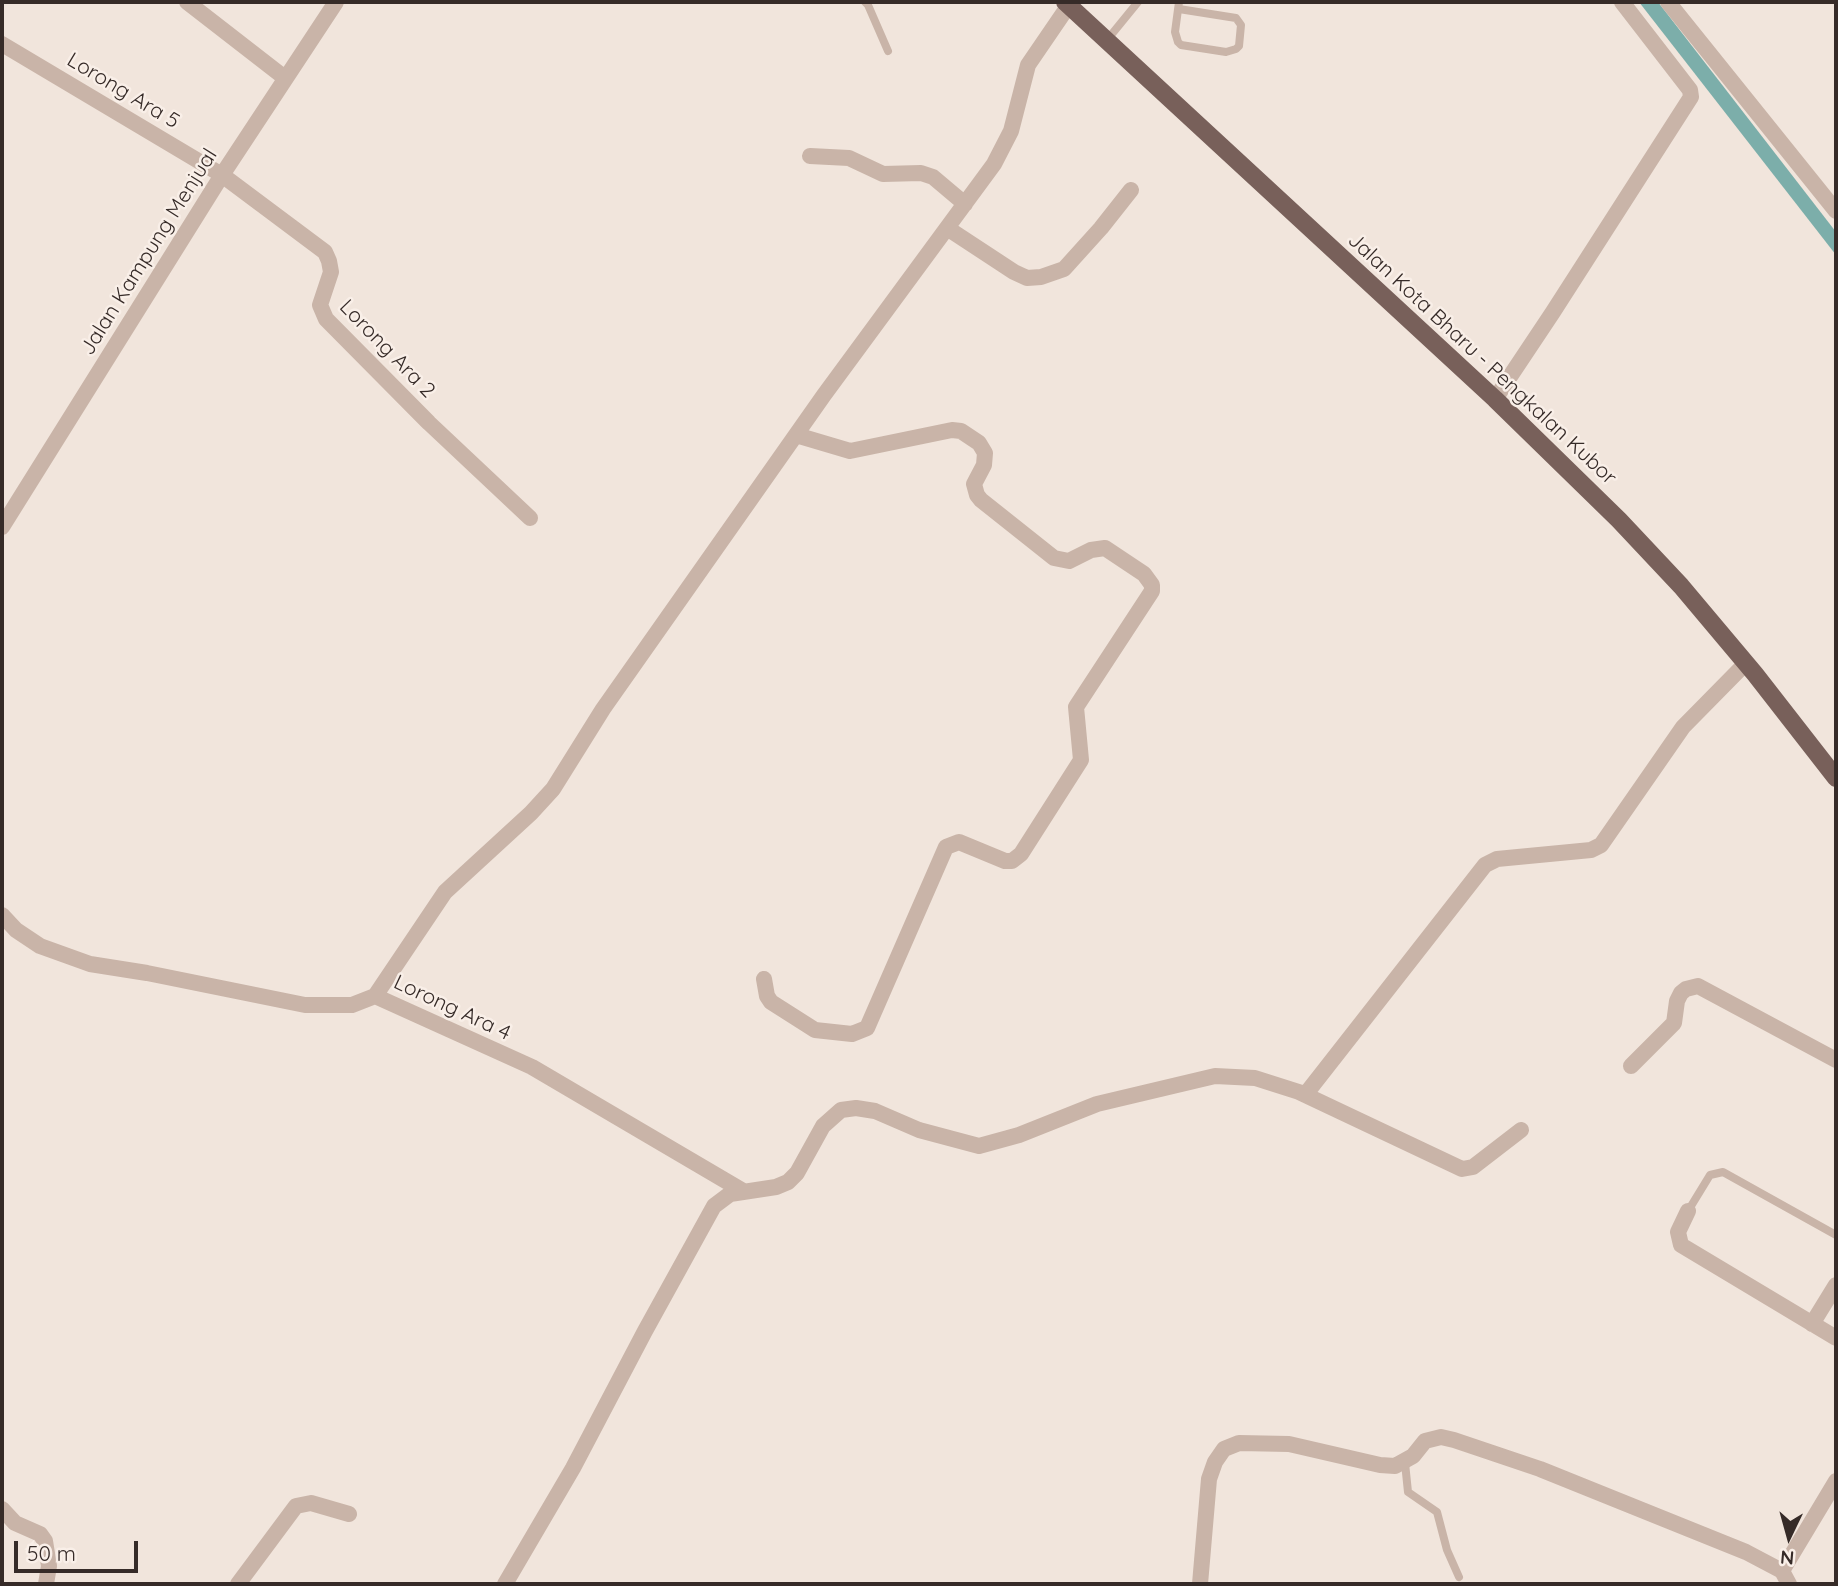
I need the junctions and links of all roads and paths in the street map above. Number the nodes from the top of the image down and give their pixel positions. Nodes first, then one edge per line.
1 (187, 2) edge
2 (335, 2) edge
3 (1622, 2) edge
4 (868, 3) edge
5 (1067, 3) edge
6 (1133, 4) edge
7 (1179, 6) edge
8 (1678, 6) edge
9 (1107, 40) junction
10 (2, 44) edge
11 (888, 51) dead end
12 (285, 78) junction
13 (810, 156) dead end
14 (222, 175) junction
15 (1130, 190) dead end
16 (965, 204) junction
17 (1836, 211) edge
18 (947, 228) junction
19 (1494, 399) junction
20 (796, 435) junction
21 (530, 518) dead end
22 (2, 527) edge
23 (1746, 663) junction
24 (1836, 778) edge
25 (2, 915) edge
26 (764, 979) dead end
27 (376, 996) junction
28 (1836, 1060) edge
29 (1631, 1066) dead end
30 (1305, 1095) junction
31 (1521, 1130) dead end
32 (743, 1192) junction
33 (1688, 1211) joint
34 (1836, 1234) edge
35 (1836, 1285) edge
36 (1812, 1324) junction
37 (1836, 1338) edge
38 (1405, 1462) junction
39 (1836, 1481) edge
40 (2, 1509) edge
41 (349, 1514) dead end
42 (1459, 1577) dead end
43 (1786, 1578) edge
44 (46, 1584) edge
45 (239, 1584) edge
46 (505, 1584) edge
47 (1200, 1584) edge

1 - 12 street
2 - 12 street, Jalan Kampung Menjual
3 - 19 street
4 - 11 lane
5 - 9 main road, Jalan Kota Bharu - Pengkalan Kubor
5 - 16 street
6 - 9 lane
7 - 7 lane
8 - 17 street
9 - 19 main road, Jalan Kota Bharu - Pengkalan Kubor
10 - 14 street, Lorong Ara 5
12 - 14 street, Jalan Kampung Menjual
13 - 16 street
14 - 21 street, Lorong Ara 2
14 - 22 street, Jalan Kampung Menjual
15 - 18 street
16 - 18 street
18 - 20 street
19 - 23 main road, Jalan Kota Bharu - Pengkalan Kubor
20 - 26 street
20 - 27 street
23 - 24 main road, Jalan Kota Bharu - Pengkalan Kubor
23 - 30 street
25 - 27 street, Lorong Ara 4
27 - 32 street, Lorong Ara 4
28 - 29 street
30 - 31 street
30 - 32 street
32 - 46 street
33 - 34 lane
33 - 36 street
35 - 36 street
36 - 37 street
38 - 42 lane
38 - 43 street
38 - 47 street
39 - 43 street
40 - 44 street
41 - 45 street

